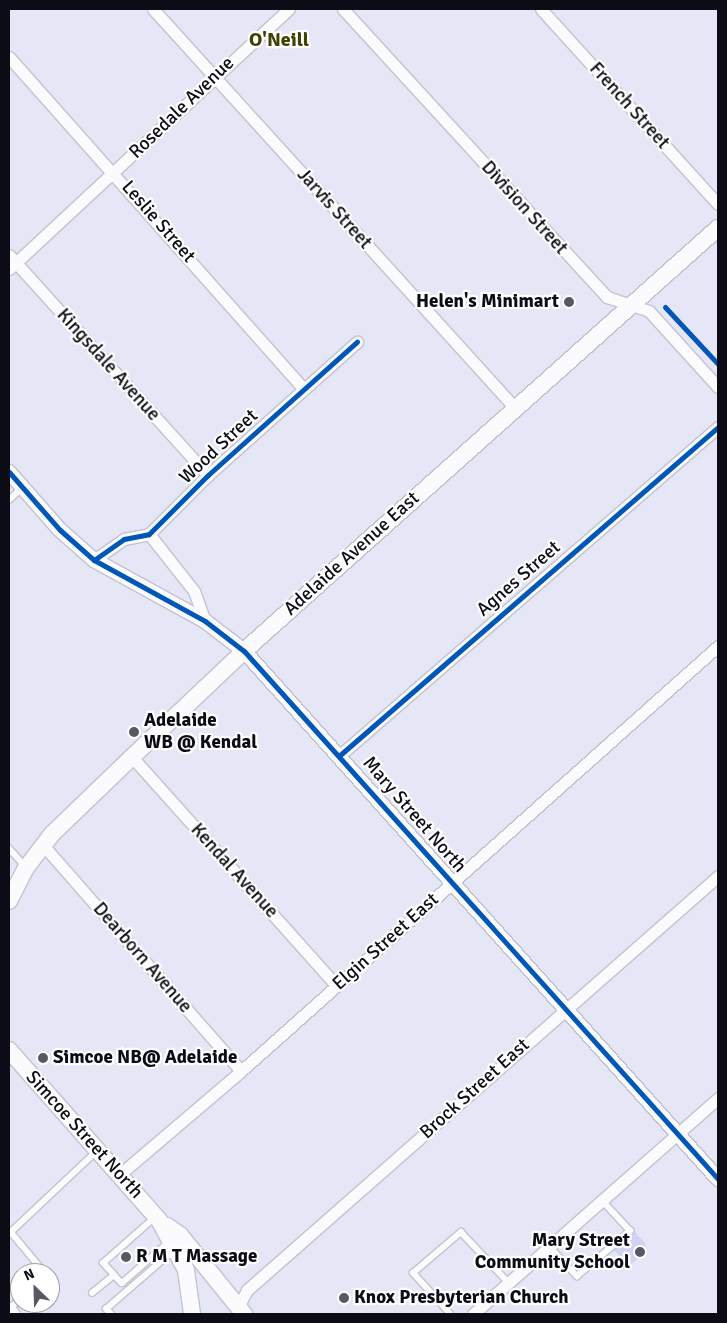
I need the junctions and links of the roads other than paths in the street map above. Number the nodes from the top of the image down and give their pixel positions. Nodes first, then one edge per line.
1 (153, 9) edge
2 (289, 9) edge
3 (343, 9) edge
4 (540, 9) edge
5 (9, 57) edge
6 (214, 77) junction
7 (114, 173) junction
8 (718, 204) edge
9 (718, 228) edge
10 (11, 262) edge
11 (632, 305) junction
12 (357, 342) dead end
13 (718, 387) edge
14 (304, 389) junction
15 (515, 408) junction
16 (718, 427) edge
17 (9, 472) edge
18 (208, 475) junction
19 (22, 487) junction
20 (9, 500) edge
21 (149, 534) junction
22 (94, 560) junction
23 (205, 621) junction
24 (718, 646) edge
25 (244, 650) junction
26 (340, 755) junction
27 (132, 757) junction
28 (43, 845) junction
29 (9, 848) edge
30 (26, 868) junction
31 (718, 876) edge
32 (452, 882) junction
33 (9, 898) edge
34 (337, 986) junction
35 (566, 1007) junction
36 (10, 1055) edge
37 (240, 1071) junction
38 (718, 1098) edge
39 (679, 1133) junction
40 (97, 1151) junction
41 (119, 1175) junction
42 (718, 1179) edge
43 (602, 1201) junction
44 (157, 1218) junction
45 (10, 1233) edge
46 (173, 1244) junction
47 (550, 1247) junction
48 (36, 1263) edge
49 (114, 1275) junction
50 (509, 1283) junction
51 (92, 1293) dead end
52 (9, 1308) edge
53 (193, 1309) edge
54 (237, 1312) edge
55 (14, 1314) edge
56 (111, 1314) edge
57 (450, 1314) edge
58 (473, 1314) edge

1 - 6 street, Jarvis Street
2 - 6 street, Rosedale Avenue
3 - 11 street, Division Street
4 - 8 street, French Street
5 - 7 street, Leslie Street
6 - 7 street, Rosedale Avenue
6 - 15 street, Jarvis Street
7 - 10 street, Rosedale Avenue
7 - 14 street, Leslie Street
9 - 11 main road, Adelaide Avenue East
10 - 18 street, Kingsdale Avenue
11 - 13 street, Division Street
11 - 15 main road, Adelaide Avenue East
12 - 14 street, Wood Street
14 - 18 street, Wood Street
15 - 25 main road, Adelaide Avenue East
16 - 26 street, Agnes Street
17 - 19 street, Mary Street North
18 - 21 street, Wood Street
19 - 20 lane
19 - 22 street, Mary Street North
21 - 22 street
21 - 23 street
22 - 23 street, Mary Street North
23 - 25 street, Mary Street North
24 - 32 street, Elgin Street East
25 - 26 street, Mary Street North
25 - 27 main road, Adelaide Avenue East
26 - 32 street, Mary Street North
27 - 28 main road, Adelaide Avenue East
27 - 34 street, Kendal Avenue
28 - 30 main road, Adelaide Avenue East
28 - 37 street, Dearborn Avenue
29 - 30 lane
30 - 33 main road, Adelaide Avenue East
31 - 35 street, Brock Street East
32 - 34 street, Elgin Street East
32 - 35 street, Mary Street North
34 - 37 street, Elgin Street East
35 - 39 street, Mary Street North
35 - 54 street, Brock Street East
36 - 40 main road, Simcoe Street North
37 - 41 street, Elgin Street East
38 - 39 street
39 - 42 street, Mary Street North
39 - 43 street
40 - 41 main road, Simcoe Street North
40 - 45 lane
41 - 44 main road, Simcoe Street North
43 - 47 street
43 - 47 lane
44 - 46 main road, Simcoe Street North
44 - 49 lane
44 - 54 main road, Simcoe Street North
45 - 48 lane
46 - 49 lane
46 - 53 main road, Simcoe Street North
46 - 56 lane
47 - 50 street
49 - 51 lane
50 - 57 lane
50 - 58 street
52 - 55 street

